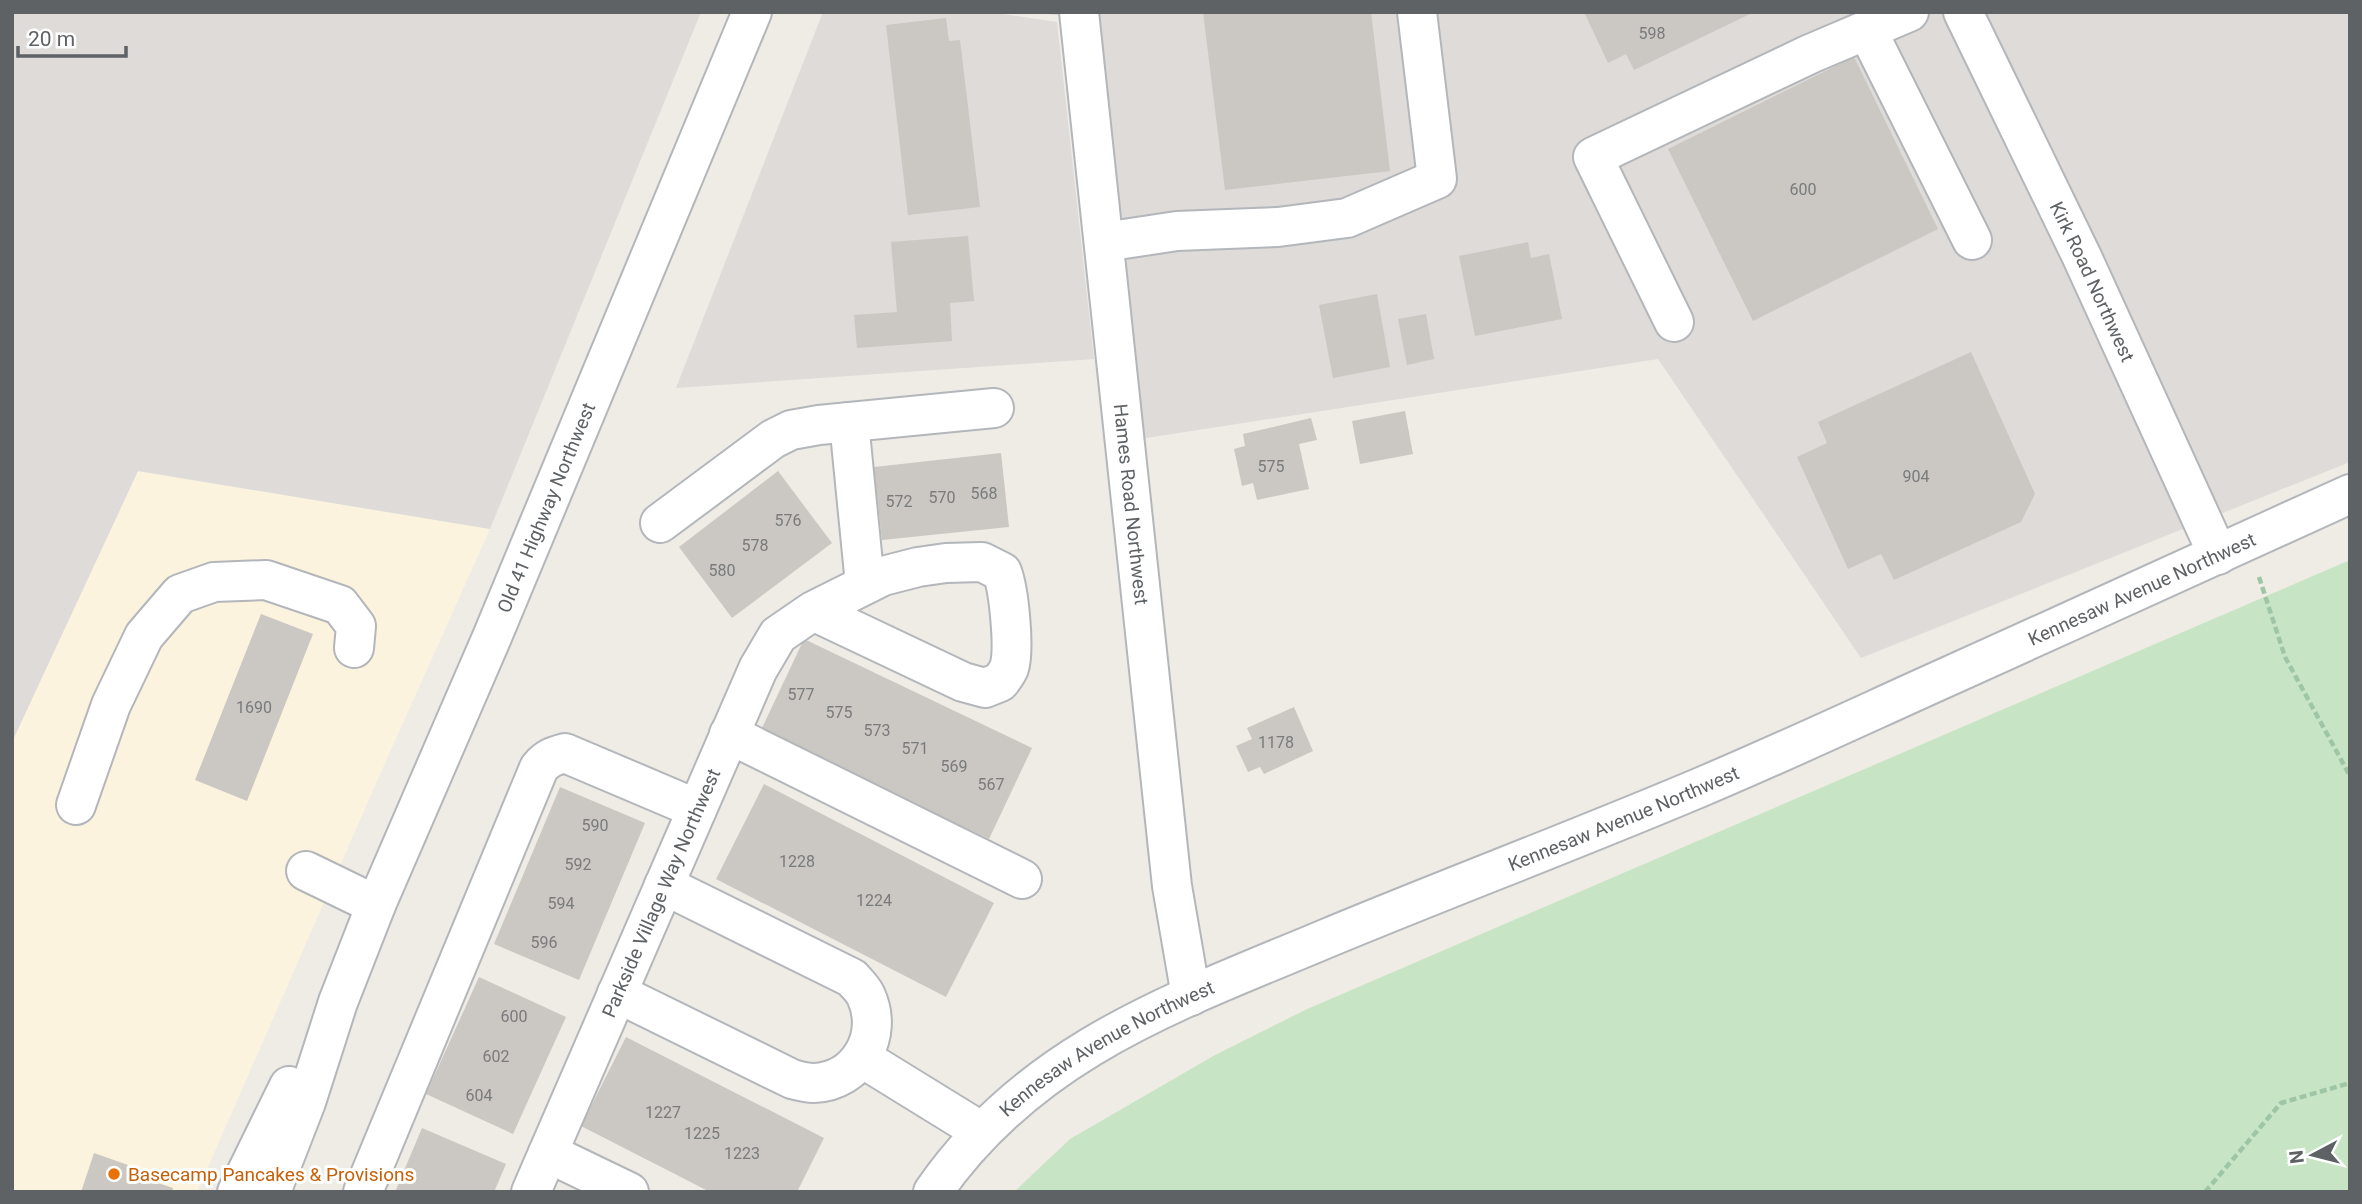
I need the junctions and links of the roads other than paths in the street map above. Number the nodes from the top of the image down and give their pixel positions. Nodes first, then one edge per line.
1 (752, 12) edge
2 (1079, 12) edge
3 (1417, 12) edge
4 (1909, 12) edge
5 (1963, 12) edge
6 (1867, 30) junction
7 (1972, 240) dead end
8 (1104, 242) junction
9 (1674, 322) dead end
10 (994, 408) dead end
11 (849, 422) junction
12 (2350, 494) edge
13 (660, 523) dead end
14 (2218, 555) junction
15 (865, 584) junction
16 (813, 611) junction
17 (354, 648) dead end
18 (729, 734) junction
19 (76, 805) dead end
20 (697, 809) junction
21 (306, 871) dead end
22 (1022, 879) dead end
23 (664, 886) junction
24 (376, 905) junction
25 (617, 993) junction
26 (1191, 996) junction
27 (338, 1002) junction
28 (862, 1058) junction
29 (982, 1132) junction
30 (548, 1153) junction
31 (237, 1192) edge
32 (271, 1192) edge
33 (363, 1192) edge
34 (531, 1192) edge
35 (629, 1192) edge
36 (933, 1192) edge

1 - 24 street, Old 41 Highway Northwest
2 - 8 street, Hames Road Northwest
3 - 8 street
4 - 6 street
5 - 14 street, Kirk Road Northwest
6 - 7 street
6 - 9 street
8 - 26 street, Hames Road Northwest
10 - 11 street
11 - 13 street
11 - 15 street
12 - 14 street, Kennesaw Avenue Northwest
14 - 26 street, Kennesaw Avenue Northwest
15 - 16 street, Parkside Village Way Northwest
15 - 16 street, Parkside Village Way Northwest
16 - 18 street, Parkside Village Way Northwest
17 - 19 street
18 - 20 street, Parkside Village Way Northwest
18 - 22 street
20 - 23 street, Parkside Village Way Northwest
20 - 33 street
21 - 24 street
23 - 25 street, Parkside Village Way Northwest
23 - 28 street
24 - 27 street, Old 41 Highway Northwest
25 - 28 street
25 - 30 street, Parkside Village Way Northwest
26 - 29 street, Kennesaw Avenue Northwest
27 - 31 street, Old 41 Highway Northwest
27 - 32 street, Old 41 Highway Northwest
28 - 29 street
29 - 36 street, Kennesaw Avenue Northwest
30 - 34 street, Parkside Village Way Northwest
30 - 35 street

